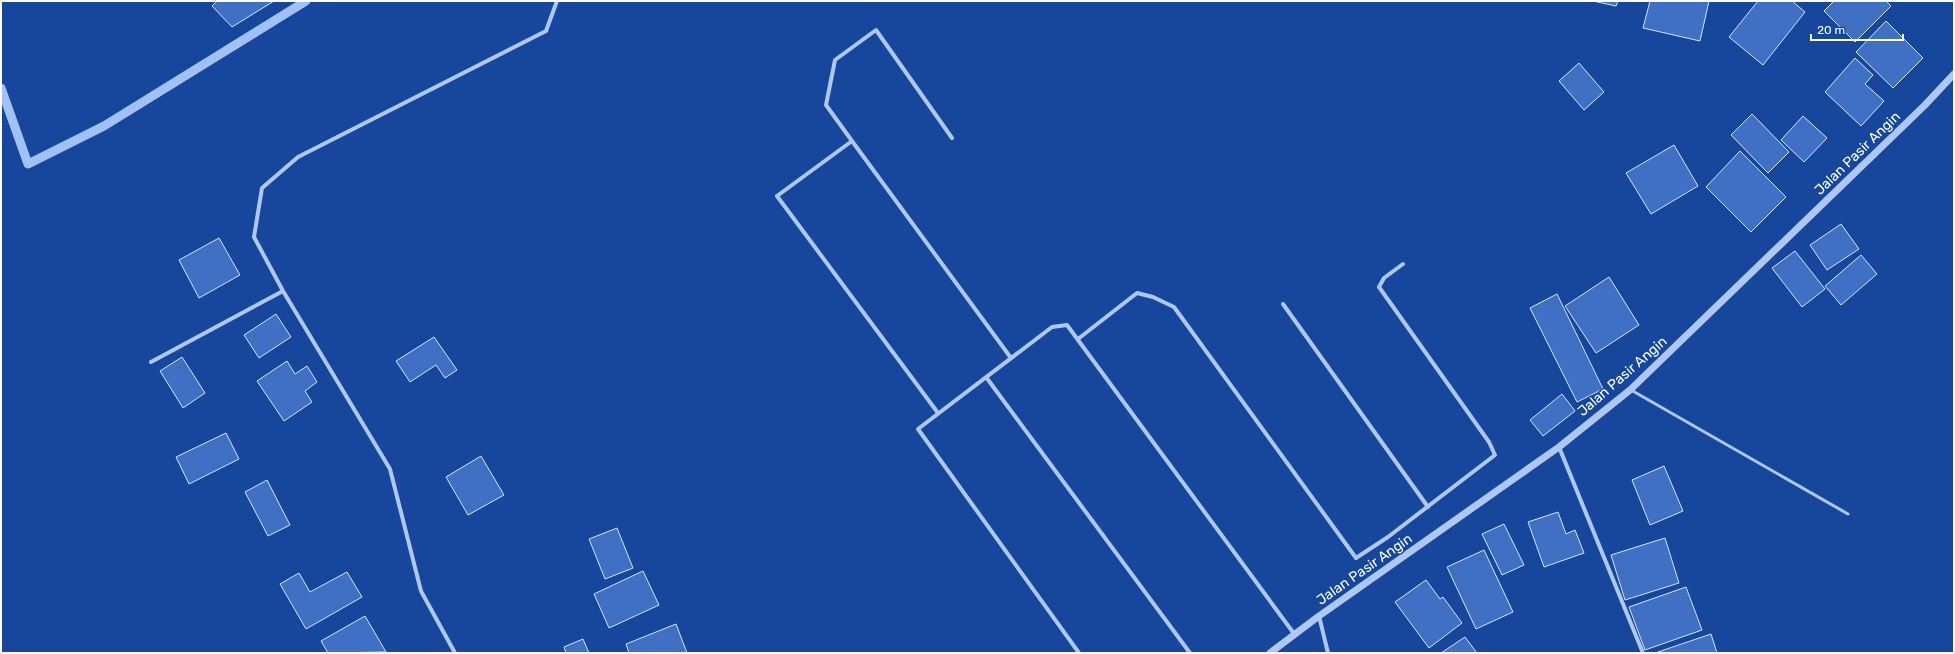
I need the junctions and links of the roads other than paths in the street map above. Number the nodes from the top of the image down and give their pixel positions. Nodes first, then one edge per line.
1 (557, 1) edge
2 (1954, 74) edge
3 (952, 138) dead end
4 (852, 141) junction
5 (1403, 264) dead end
6 (283, 291) junction
7 (1283, 304) dead end
8 (1078, 340) junction
9 (1011, 358) junction
10 (151, 362) dead end
11 (986, 377) junction
12 (1630, 390) junction
13 (938, 413) junction
14 (1559, 446) junction
15 (1428, 507) junction
16 (1848, 514) dead end
17 (1319, 616) junction
18 (1295, 634) junction
19 (455, 653) edge
20 (1080, 653) edge
21 (1190, 653) edge
22 (1270, 653) edge
23 (1328, 653) edge
24 (1643, 653) edge

1 - 6 street
2 - 12 street, Jalan Pasir Angin
3 - 4 street
4 - 9 street
4 - 13 street
5 - 15 street
6 - 10 street
6 - 19 street
7 - 15 street
8 - 9 street
8 - 15 street
8 - 18 street
9 - 11 street
11 - 13 street
11 - 21 street
12 - 14 street, Jalan Pasir Angin
12 - 16 lane
13 - 20 street
14 - 17 street, Jalan Pasir Angin
14 - 24 street
17 - 18 street, Jalan Pasir Angin
17 - 23 street
18 - 22 street, Jalan Pasir Angin

